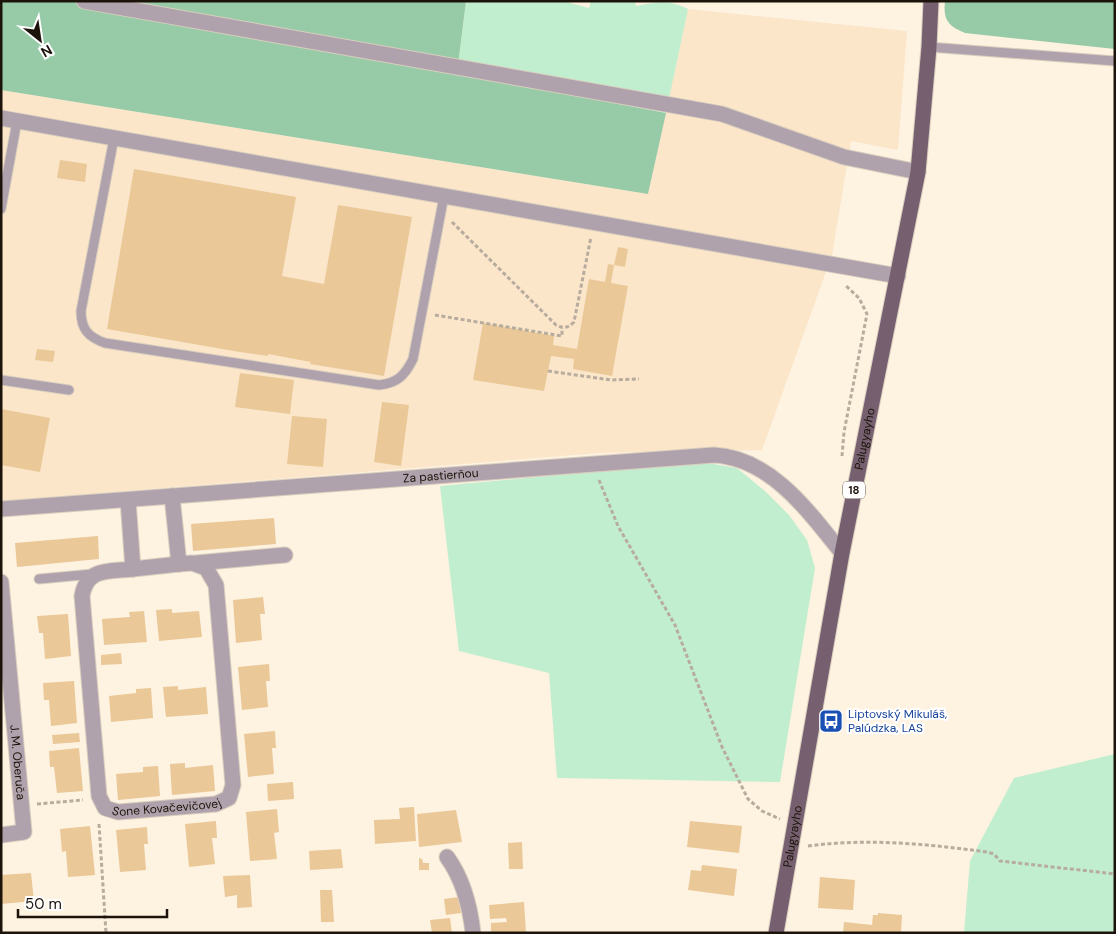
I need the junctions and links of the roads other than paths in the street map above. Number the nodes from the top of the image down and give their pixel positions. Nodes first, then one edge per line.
1 (84, 1) edge
2 (931, 1) edge
3 (930, 47) junction
4 (1115, 61) edge
5 (1, 118) edge
6 (17, 121) junction
7 (114, 138) junction
8 (918, 172) junction
9 (443, 203) junction
10 (1, 209) edge
11 (898, 276) junction
12 (1, 380) edge
13 (69, 390) dead end
14 (172, 496) junction
15 (128, 500) junction
16 (1, 510) edge
17 (842, 553) junction
18 (285, 555) dead end
19 (185, 564) junction
20 (133, 569) junction
21 (93, 574) junction
22 (38, 579) dead end
23 (1, 582) edge
24 (1, 835) edge
25 (447, 857) dead end
26 (473, 933) edge
27 (776, 933) edge

1 - 8 street
2 - 3 main road, Palugyayho / 18
3 - 4 lane
3 - 8 main road, Palugyayho / 18
5 - 6 street
6 - 7 street
6 - 10 lane
7 - 9 street
7 - 9 lane
8 - 11 main road, Palugyayho / 18
9 - 11 street
11 - 17 main road, Palugyayho / 18
12 - 13 lane
14 - 15 street, Za pastierňou
14 - 17 street, Za pastierňou
14 - 19 street
15 - 16 street, Za pastierňou
15 - 20 street
17 - 27 main road, Palugyayho / 18
18 - 19 street
19 - 20 street
19 - 21 street, Sone Kovačevičovej
20 - 21 street
21 - 22 lane
23 - 24 street, J. M. Oberuča
25 - 26 street

